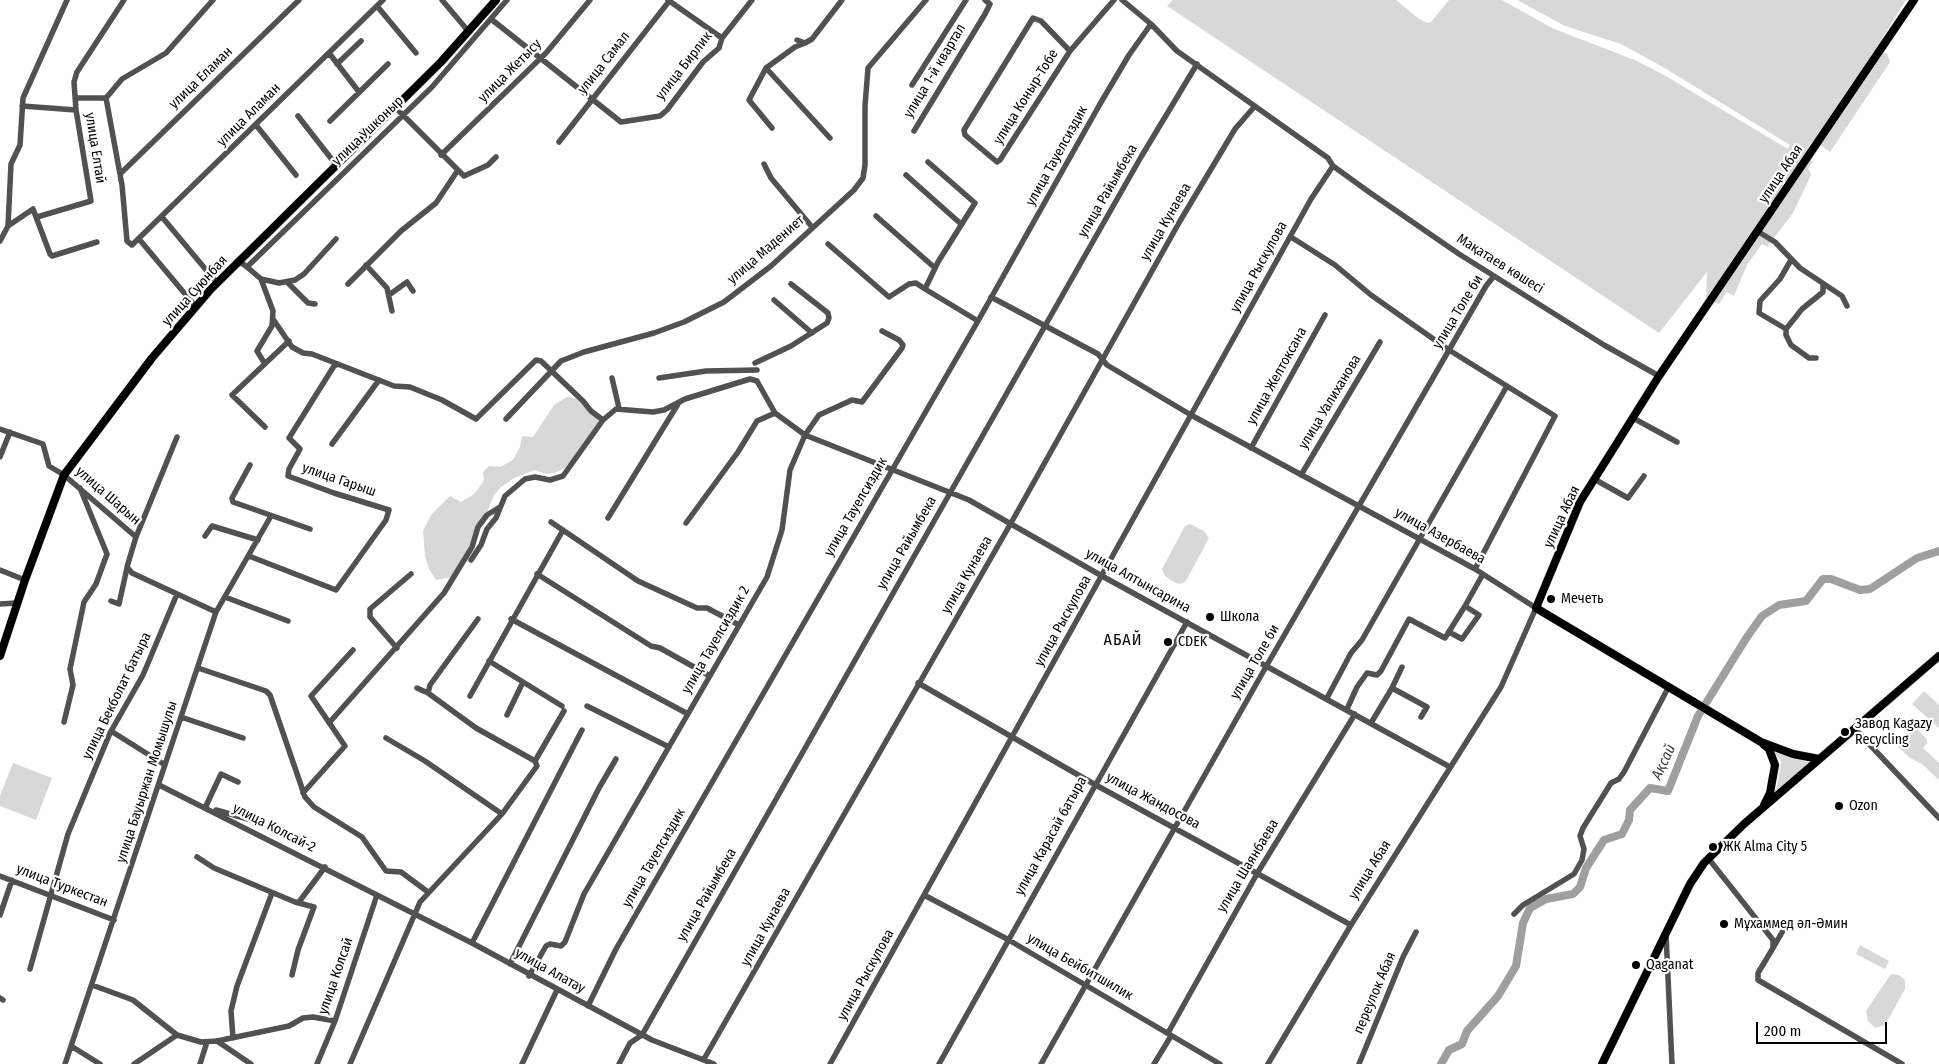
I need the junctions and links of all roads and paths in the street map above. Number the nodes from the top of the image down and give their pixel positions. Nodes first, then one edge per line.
1 (67, 0) edge
2 (124, 0) edge
3 (213, 0) edge
4 (298, 0) edge
5 (383, 0) edge
6 (442, 0) edge
7 (496, 0) edge
8 (507, 0) edge
9 (590, 0) edge
10 (669, 0) edge
11 (752, 0) edge
12 (842, 0) edge
13 (926, 0) edge
14 (966, 0) edge
15 (986, 0) edge
16 (1114, 0) edge
17 (1122, 0) edge
18 (1914, 0) edge
19 (377, 6) junction
20 (491, 19) junction
21 (1151, 24) junction
22 (469, 32) junction
23 (722, 38) junction
24 (797, 40) dead end
25 (361, 41) dead end
26 (805, 43) junction
27 (1070, 51) junction
28 (416, 52) dead end
29 (329, 53) junction
30 (540, 58) junction
31 (338, 64) junction
32 (388, 64) dead end
33 (1197, 64) junction
34 (766, 68) junction
35 (912, 85) dead end
36 (359, 92) junction
37 (75, 98) junction
38 (106, 98) junction
39 (591, 100) junction
40 (22, 106) junction
41 (1255, 106) junction
42 (396, 107) junction
43 (76, 110) junction
44 (403, 114) junction
45 (298, 116) dead end
46 (330, 121) dead end
47 (256, 125) junction
48 (772, 128) dead end
49 (914, 131) dead end
50 (830, 138) dead end
51 (560, 142) dead end
52 (441, 155) junction
53 (496, 158) dead end
54 (928, 162) dead end
55 (764, 164) dead end
56 (337, 166) junction
57 (1334, 166) junction
58 (458, 170) junction
59 (120, 174) junction
60 (296, 175) dead end
61 (906, 175) dead end
62 (876, 216) dead end
63 (37, 217) junction
64 (162, 217) junction
65 (961, 224) junction
66 (8, 226) junction
67 (812, 227) junction
68 (1757, 232) junction
69 (1291, 237) junction
70 (139, 239) junction
71 (336, 239) dead end
72 (0, 241) edge
73 (97, 242) dead end
74 (828, 244) dead end
75 (1791, 260) junction
76 (239, 261) junction
77 (366, 265) junction
78 (247, 267) junction
79 (935, 268) junction
80 (1494, 276) junction
81 (261, 279) junction
82 (287, 282) junction
83 (217, 283) junction
84 (348, 284) dead end
85 (791, 284) dead end
86 (1823, 284) junction
87 (925, 288) junction
88 (413, 291) dead end
89 (389, 295) junction
90 (991, 297) junction
91 (774, 300) dead end
92 (315, 304) dead end
93 (1847, 306) dead end
94 (196, 307) junction
95 (392, 311) dead end
96 (1325, 315) dead end
97 (273, 319) junction
98 (978, 321) junction
99 (1045, 327) junction
100 (1786, 329) junction
101 (882, 331) dead end
102 (812, 333) junction
103 (289, 341) junction
104 (1380, 342) dead end
105 (1449, 350) junction
106 (1816, 358) dead end
107 (1103, 360) junction
108 (755, 363) dead end
109 (265, 364) junction
110 (338, 364) junction
111 (756, 370) dead end
112 (550, 372) junction
113 (1659, 376) junction
114 (612, 378) dead end
115 (659, 378) dead end
116 (379, 380) junction
117 (1507, 386) junction
118 (678, 404) junction
119 (619, 408) junction
120 (775, 413) junction
121 (1191, 416) junction
122 (1633, 418) junction
123 (506, 419) dead end
124 (603, 420) junction
125 (265, 427) dead end
126 (0, 429) edge
127 (10, 432) junction
128 (806, 435) junction
129 (177, 437) dead end
130 (1676, 442) dead end
131 (332, 444) dead end
132 (1251, 448) junction
133 (0, 457) edge
134 (250, 466) dead end
135 (892, 470) junction
136 (64, 474) junction
137 (1301, 475) junction
138 (1644, 476) dead end
139 (1594, 480) junction
140 (80, 488) junction
141 (950, 493) junction
142 (500, 506) junction
143 (1359, 506) junction
144 (271, 516) junction
145 (608, 518) dead end
146 (552, 522) dead end
147 (686, 523) dead end
148 (1011, 524) junction
149 (310, 529) dead end
150 (563, 530) junction
151 (205, 536) dead end
152 (136, 537) junction
153 (1418, 538) junction
154 (258, 540) junction
155 (249, 556) junction
156 (471, 560) dead end
157 (127, 568) junction
158 (1475, 569) junction
159 (0, 570) edge
160 (411, 574) dead end
161 (538, 574) junction
162 (1483, 574) junction
163 (1102, 576) junction
164 (24, 580) junction
165 (177, 594) junction
166 (225, 597) junction
167 (111, 601) dead end
168 (16, 603) junction
169 (0, 604) edge
170 (1465, 606) junction
171 (1536, 608) junction
172 (216, 612) junction
173 (478, 619) dead end
174 (512, 619) junction
175 (288, 621) dead end
176 (1187, 622) junction
177 (739, 625) junction
178 (1449, 632) junction
179 (397, 648) junction
180 (353, 650) dead end
181 (0, 656) edge
182 (1939, 656) edge
183 (488, 661) junction
184 (1267, 666) junction
185 (1402, 667) dead end
186 (198, 668) junction
187 (710, 676) junction
188 (523, 682) junction
189 (918, 683) junction
190 (417, 688) dead end
191 (1392, 688) junction
192 (1668, 688) junction
193 (428, 693) junction
194 (470, 696) dead end
195 (1327, 698) junction
196 (587, 706) dead end
197 (1346, 709) junction
198 (688, 714) junction
199 (1355, 714) junction
200 (507, 715) dead end
201 (181, 717) junction
202 (1421, 717) dead end
203 (64, 722) dead end
204 (329, 723) junction
205 (1371, 723) junction
206 (1854, 728) junction
207 (582, 730) dead end
208 (111, 731) junction
209 (1013, 737) junction
210 (243, 738) dead end
211 (386, 738) dead end
212 (1761, 742) junction
213 (670, 747) junction
214 (616, 759) dead end
215 (1819, 759) junction
216 (535, 761) junction
217 (165, 765) junction
218 (1450, 767) junction
219 (238, 782) dead end
220 (159, 784) junction
221 (1094, 784) junction
222 (303, 792) junction
223 (205, 808) junction
224 (1761, 811) junction
225 (502, 814) junction
226 (1939, 818) edge
227 (255, 821) dead end
228 (1176, 827) junction
229 (197, 857) dead end
230 (1708, 858) junction
231 (325, 867) junction
232 (1258, 872) junction
233 (0, 876) edge
234 (12, 880) junction
235 (428, 892) junction
236 (272, 893) junction
237 (377, 894) junction
238 (51, 895) junction
239 (924, 895) junction
240 (299, 902) junction
241 (1514, 914) dead end
242 (0, 915) edge
243 (414, 915) junction
244 (114, 920) junction
245 (1788, 922) dead end
246 (1351, 925) junction
247 (1416, 932) dead end
248 (1666, 934) junction
249 (1007, 939) junction
250 (472, 943) junction
251 (1774, 948) junction
252 (510, 964) junction
253 (30, 968) dead end
254 (292, 975) dead end
255 (529, 976) junction
256 (92, 985) junction
257 (1086, 985) junction
258 (557, 990) junction
259 (588, 1006) junction
260 (335, 1021) junction
261 (177, 1035) junction
262 (642, 1035) junction
263 (1170, 1035) junction
264 (233, 1038) junction
265 (217, 1041) junction
266 (207, 1042) junction
267 (71, 1046) junction
268 (704, 1059) junction
269 (65, 1064) edge
270 (100, 1064) edge
271 (134, 1064) edge
272 (200, 1064) edge
273 (251, 1064) edge
274 (317, 1064) edge
275 (350, 1064) edge
276 (522, 1064) edge
277 (619, 1064) edge
278 (714, 1064) edge
279 (830, 1064) edge
280 (939, 1064) edge
281 (1041, 1064) edge
282 (1154, 1064) edge
283 (1220, 1064) edge
284 (1268, 1064) edge
285 (1359, 1064) edge
286 (1602, 1064) edge
287 (1672, 1064) edge
288 (1902, 1064) edge

1 - 40 street
2 - 37 street, улица Елтай
3 - 38 street, улица Елтай
4 - 59 street, улица Еламан
5 - 19 street, улица Аламан
6 - 22 street
7 - 22 main road, улица Суюнбая
8 - 20 street, улица Ушконыр
9 - 30 street, улица Жетысу
10 - 23 street
10 - 39 street, улица Самал
11 - 23 street, улица Бирлик
12 - 26 street
13 - 67 street, улица Мадениет
14 - 35 street
15 - 49 street, улица 1-й квартал
16 - 27 street, улица Коныр-Тобе
17 - 21 street, Мақатаев көшесі
18 - 68 main road, улица Абая
19 - 28 street
19 - 29 street, улица Аламан
20 - 30 street
20 - 44 street, улица Ушконыр
21 - 33 street, Мақатаев көшесі
21 - 90 street, улица Тауелсиздик
22 - 42 main road, улица Суюнбая
23 - 39 street, улица Бирлик
24 - 26 street
25 - 31 street
26 - 34 street
27 - 27 street, улица Коныр-Тобе
29 - 31 street
29 - 47 street, улица Аламан
30 - 39 street
30 - 52 street, улица Жетысу
31 - 36 street
32 - 36 street
33 - 41 street, Мақатаев көшесі
33 - 99 street, улица Райымбека
34 - 48 street
34 - 50 street
36 - 46 street
37 - 38 street, улица Елтай
37 - 43 street, улица Елтай
38 - 59 street
39 - 51 street, улица Самал
40 - 43 street
40 - 66 street
41 - 57 street, Мақатаев көшесі
41 - 107 street, улица Кунаева
42 - 44 street
42 - 56 main road, улица Суюнбая
43 - 63 street, улица Елтай
44 - 52 street
44 - 78 street, улица Ушконыр
45 - 56 street
47 - 60 street
47 - 64 street, улица Аламан
52 - 58 street
53 - 58 street
54 - 65 street
55 - 67 street
56 - 76 main road, улица Суюнбая
57 - 69 street, улица Рыскулова
57 - 80 street, Мақатаев көшесі
58 - 77 street
59 - 70 street, улица Аламан
61 - 65 street
62 - 79 street
63 - 66 street
63 - 73 street
64 - 70 street, улица Аламан
64 - 83 street
65 - 79 street
66 - 72 street
67 - 112 street, улица Мадениет
68 - 75 street
68 - 113 main road, улица Абая
69 - 105 street
69 - 121 street, улица Рыскулова
70 - 94 street
71 - 82 street
74 - 87 street
75 - 86 street
75 - 100 street
76 - 78 street
76 - 83 main road, улица Суюнбая
77 - 84 street
77 - 89 street
78 - 81 street
79 - 87 street
80 - 105 street, улица Толе би
80 - 113 street, Мақатаев көшесі
81 - 82 street
81 - 97 street
82 - 92 street
83 - 94 main road, улица Суюнбая
85 - 102 street
86 - 93 street
86 - 100 street
87 - 98 street
88 - 89 street
89 - 95 street
90 - 98 street, улица Тауелсиздик
90 - 99 street, улица Азербаева
91 - 102 street
94 - 136 main road, улица Суюнбая
96 - 132 street, улица Желтоксана
97 - 103 street
97 - 109 street
98 - 135 street, улица Тауелсиздик
99 - 107 street, улица Азербаева
99 - 141 street, улица Райымбека
100 - 106 street
101 - 128 street, улица Тауелсиздик 2
102 - 108 street
103 - 109 street
103 - 110 street
104 - 137 street, улица Уалиханова
105 - 117 street
105 - 143 street, улица Толе би
107 - 121 street, улица Азербаева
107 - 148 street, улица Кунаева
109 - 125 street
110 - 116 street
110 - 155 street, улица Гарыш
111 - 115 street
112 - 116 street
112 - 123 street, улица Мадениет
112 - 124 street
113 - 122 main road, улица Абая
114 - 119 street
116 - 131 street
117 - 153 street
117 - 158 street
118 - 119 street
118 - 120 street
118 - 145 street
119 - 124 street
120 - 128 street, улица Алтынсарина
120 - 147 street
121 - 132 street, улица Азербаева
121 - 163 street, улица Рыскулова
122 - 130 street
122 - 139 main road, улица Абая
124 - 142 street
126 - 127 street
127 - 133 street
127 - 136 street, улица Шарын
128 - 135 street, улица Алтынсарина
128 - 177 street, улица Тауелсиздик 2
129 - 152 street
132 - 137 street, улица Азербаева
134 - 144 street
135 - 141 street, улица Алтынсарина
135 - 259 street, улица Тауелсиздик
136 - 140 street, улица Шарын
136 - 164 main road, улица Суюнбая
137 - 143 street, улица Азербаева
138 - 139 street
139 - 171 main road, улица Абая
140 - 152 street, улица Шарын
140 - 203 street
141 - 148 street, улица Алтынсарина
141 - 262 street, улица Райымбека
142 - 156 street
142 - 179 street
143 - 153 street, улица Азербаева
143 - 184 street, улица Толе би
144 - 149 street
144 - 154 street, улица Бауыржан Момышулы
146 - 150 street
148 - 163 street, улица Алтынсарина
148 - 189 street, улица Кунаева
150 - 161 street
150 - 177 street
151 - 154 street
152 - 157 street
153 - 158 street, улица Азербаева
153 - 195 street
154 - 155 street, улица Бауыржан Момышулы
155 - 166 street, улица Бауыржан Момышулы
157 - 165 street
157 - 167 street
158 - 162 street, улица Азербаева
159 - 164 street
160 - 179 street
161 - 174 street
161 - 187 street
162 - 170 street
162 - 171 street, улица Азербаева
163 - 176 street, улица Алтынсарина
163 - 209 street, улица Рыскулова
164 - 168 main road, улица Суюнбая
165 - 172 street
165 - 208 street, улица Бекболат батыра
166 - 172 street, улица Бауыржан Момышулы
166 - 175 street
168 - 169 street
168 - 181 main road, улица Суюнбая
170 - 178 street
170 - 178 street
171 - 192 main road, улица Азербаева
171 - 218 street, улица Абая
172 - 186 street, улица Бауыржан Момышулы
173 - 193 street
174 - 183 street
174 - 198 street
176 - 184 street, улица Алтынсарина
176 - 221 street, улица Карасай батыра
177 - 187 street, улица Тауелсиздик 2
178 - 197 street
179 - 204 street
180 - 204 street
182 - 206 main road
183 - 188 street
183 - 194 street
184 - 195 street, улица Алтынсарина
184 - 228 street, улица Толе би
185 - 191 street
186 - 201 street, улица Бауыржан Момышулы
186 - 222 street
187 - 198 street, улица Тауелсиздик 2
188 - 200 street
188 - 216 street
189 - 209 street, улица Жандосова
189 - 268 street, улица Кунаева
190 - 193 street
191 - 202 street
191 - 205 street
192 - 212 main road, улица Азербаева
192 - 241 street
193 - 216 street
195 - 197 street, улица Алтынсарина
196 - 213 street
197 - 199 street, улица Алтынсарина
198 - 213 street, улица Тауелсиздик 2
199 - 205 street, улица Алтынсарина
199 - 232 street, улица Шаянбаева
201 - 210 street
201 - 217 street, улица Бауыржан Момышулы
204 - 222 street
205 - 218 street, улица Алтынсарина
206 - 215 main road
206 - 226 street
207 - 250 street
208 - 217 street
208 - 238 street, улица Бекболат батыра
209 - 221 street, улица Жандосова
209 - 239 street, улица Рыскулова
211 - 225 street
212 - 215 main road, улица Азербаева
212 - 224 main road, улица Азербаева
213 - 255 street, улица Тауелсиздик 2
214 - 252 street
215 - 224 main road
216 - 225 street
217 - 220 street, улица Бауыржан Момышулы
218 - 246 street, улица Абая
219 - 223 street
220 - 223 street, улица Колсай-2
220 - 244 street, улица Бауыржан Момышулы
221 - 228 street, улица Жандосова
221 - 249 street, улица Карасай батыра
222 - 235 street
223 - 227 street
223 - 231 street, улица Колсай-2
224 - 230 main road
225 - 235 street
228 - 232 street, улица Жандосова
228 - 257 street, улица Толе би
229 - 236 street
230 - 248 main road
230 - 251 street
231 - 237 street, улица Колсай-2
231 - 240 street
232 - 246 street, улица Жандосова
232 - 263 street, улица Шаянбаева
233 - 234 street, улица Туркестан
234 - 238 street, улица Туркестан
234 - 242 street
235 - 243 street
236 - 240 street
236 - 264 street
237 - 243 street, улица Алатау
237 - 260 street, улица Колсай
238 - 244 street, улица Туркестан
238 - 253 street, улица Бекболат батыра
239 - 249 street, улица Бейбитшилик
239 - 279 street, улица Рыскулова
240 - 254 street
243 - 250 street, улица Алатау
243 - 275 street
244 - 256 street, улица Бауыржан Момышулы
245 - 251 street
246 - 284 street, улица Абая
247 - 285 street, переулок Абая
248 - 286 main road
248 - 287 street
249 - 257 street, улица Бейбитшилик
249 - 280 street, улица Карасай батыра
250 - 252 street, улица Алатау
251 - 288 street
252 - 255 street, улица Алатау
255 - 258 street, улица Алатау
256 - 261 street
256 - 267 street, улица Бауыржан Момышулы
257 - 263 street, улица Бейбитшилик
257 - 281 street, улица Толе би
258 - 259 street, улица Алатау
258 - 276 street
259 - 262 street, улица Алатау
260 - 264 street
260 - 274 street, улица Колсай
261 - 266 street
261 - 271 street
262 - 268 street, улица Алатау
262 - 277 street, улица Райымбека
263 - 282 street, улица Шаянбаева
263 - 283 street, улица Бейбитшилик
264 - 265 street
265 - 266 street
265 - 273 street
266 - 272 street
267 - 269 street, улица Бауыржан Момышулы
267 - 270 street
268 - 278 street, улица Алатау

